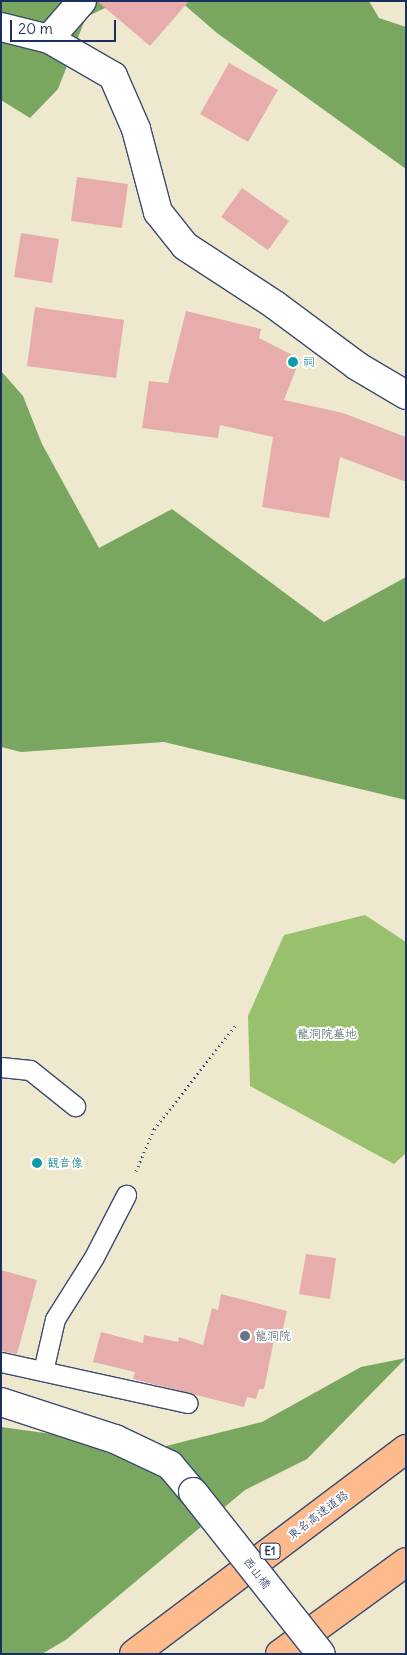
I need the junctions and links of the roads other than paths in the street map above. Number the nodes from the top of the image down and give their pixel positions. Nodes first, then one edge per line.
1 (82, 1) edge
2 (1, 27) edge
3 (48, 39) junction
4 (406, 395) edge
5 (1, 1067) edge
6 (75, 1106) dead end
7 (126, 1195) road end
8 (1, 1362) edge
9 (43, 1370) junction
10 (1, 1402) edge
11 (188, 1404) dead end
12 (406, 1449) edge
13 (406, 1562) edge
14 (134, 1654) edge
15 (280, 1654) edge
16 (321, 1654) edge

1 - 3 street
2 - 3 street
3 - 4 street
5 - 6 lane
7 - 9 lane
8 - 9 lane
9 - 11 lane
10 - 16 street, 西山橋, bridge
12 - 14 highway, 東名高速道路 / E1
13 - 15 highway

